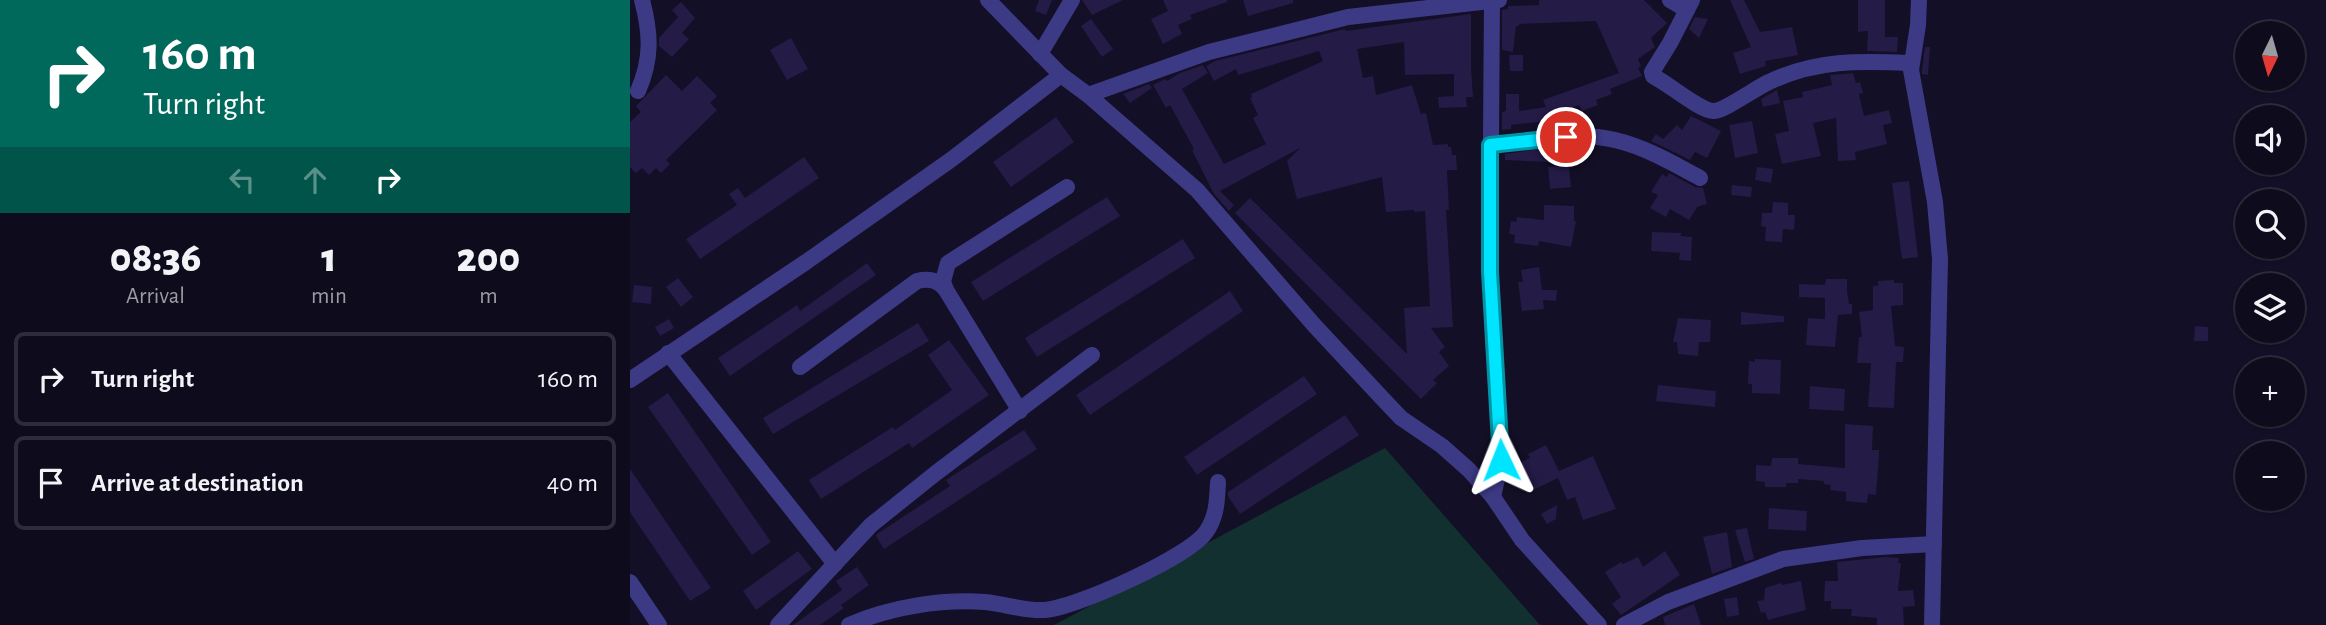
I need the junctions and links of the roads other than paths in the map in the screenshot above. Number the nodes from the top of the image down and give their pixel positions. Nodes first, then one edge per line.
1 (642, 0) edge
2 (988, 0) edge
3 (1072, 0) edge
4 (1492, 0) edge
5 (1499, 0) edge
6 (1670, 0) edge
7 (1919, 0) edge
8 (1690, 5) edge
9 (1040, 54) junction
10 (1911, 63) junction
11 (1061, 75) junction
12 (638, 91) dead end
13 (1088, 95) junction
14 (1490, 145) junction
15 (1700, 178) dead end
16 (1067, 187) dead end
17 (946, 290) junction
18 (668, 353) junction
19 (1092, 355) dead end
20 (800, 367) dead end
21 (630, 380) edge
22 (1020, 411) junction
23 (1218, 482) dead end
24 (1493, 497) junction
25 (1934, 544) junction
26 (835, 564) junction
27 (630, 582) edge
28 (659, 625) edge
29 (778, 625) edge
30 (849, 625) edge
31 (1599, 625) edge
32 (1623, 625) edge
33 (1932, 625) edge

1 - 12 street
2 - 9 street
3 - 9 street
4 - 5 street
4 - 13 street
4 - 14 street
6 - 8 street
7 - 10 street
8 - 10 street
9 - 11 street
10 - 25 street
11 - 13 street
11 - 18 street
13 - 24 street
14 - 15 street
14 - 24 street
16 - 17 street
17 - 20 street
17 - 22 street
18 - 21 street
18 - 26 street
19 - 22 street
22 - 26 street
23 - 30 street
24 - 31 street
25 - 32 street
25 - 33 street
26 - 29 street
27 - 28 street

